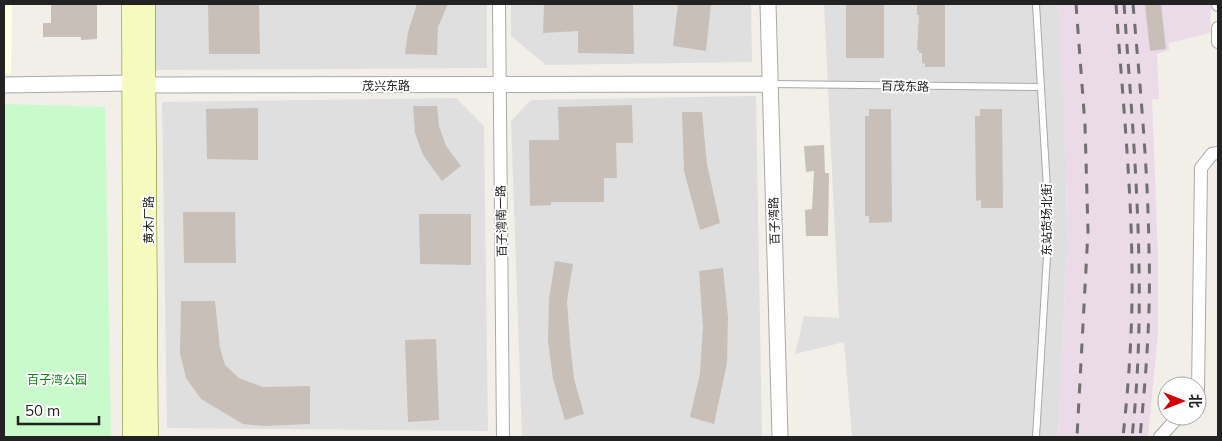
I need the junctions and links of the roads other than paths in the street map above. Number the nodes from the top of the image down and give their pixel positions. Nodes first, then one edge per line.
1 (131, 4) edge
2 (146, 4) edge
3 (499, 4) edge
4 (768, 4) edge
5 (1036, 4) edge
6 (1218, 28) edge
7 (1218, 42) edge
8 (140, 84) junction
9 (769, 84) junction
10 (4, 85) edge
11 (500, 86) junction
12 (1041, 87) junction
13 (1218, 153) edge
14 (1198, 376) edge
15 (1169, 426) edge
16 (132, 437) edge
17 (149, 437) edge
18 (503, 437) edge
19 (780, 437) edge
20 (1036, 437) edge
21 (1160, 437) edge

1 - 8 main road
2 - 8 main road, 黄木厂路
3 - 11 street, 百子湾南一路
4 - 9 street, 百子湾路
5 - 12 lane, 东站货场北街
6 - 7 street
8 - 10 street, 茂兴东路
8 - 11 street, 茂兴东路
8 - 16 main road
8 - 17 main road, 黄木厂路
9 - 11 street, 茂兴东路
9 - 12 lane, 百茂东路
9 - 19 street, 百子湾路
11 - 18 street, 百子湾南一路
12 - 20 lane, 东站货场北街
13 - 14 street
15 - 21 street

